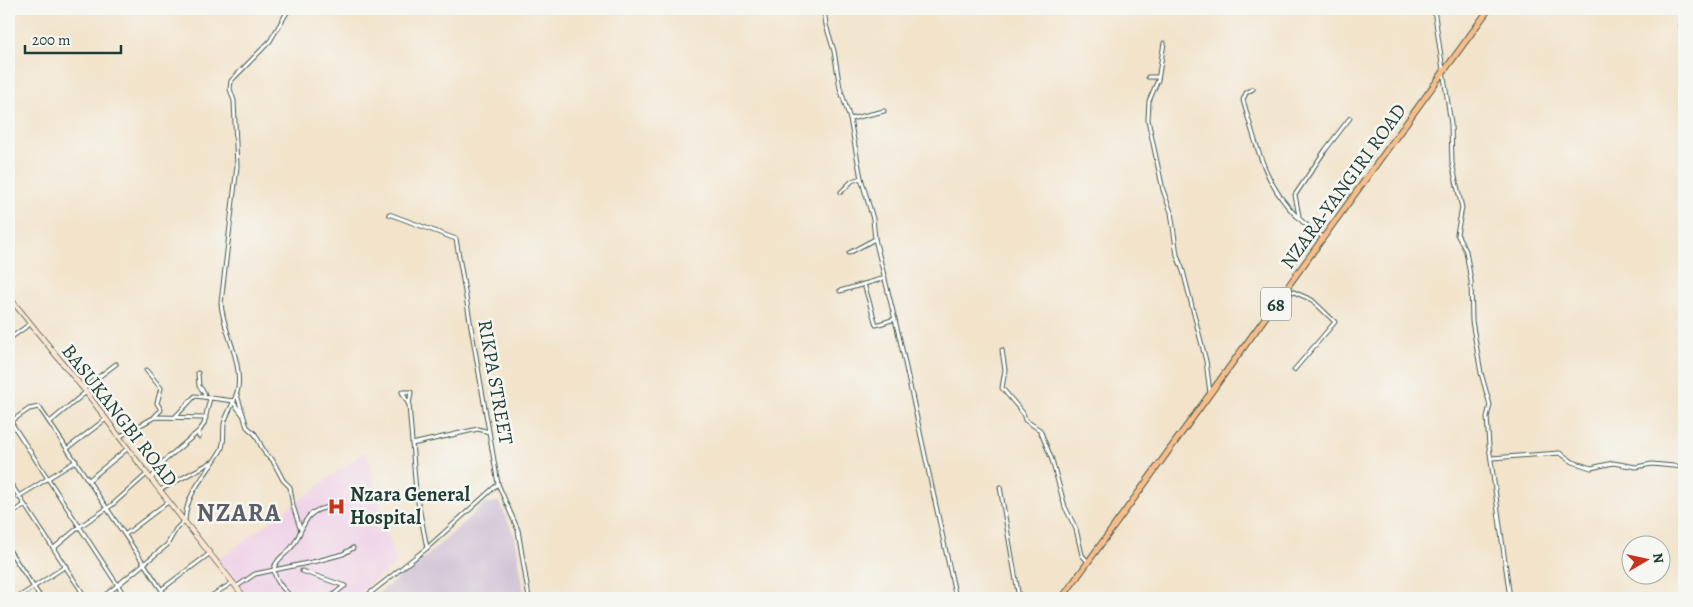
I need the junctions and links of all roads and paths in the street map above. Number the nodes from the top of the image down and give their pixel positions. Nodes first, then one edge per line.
1 (289, 9) edge
2 (824, 9) edge
3 (1434, 9) edge
4 (1489, 9) edge
5 (1681, 24) dead end
6 (1164, 43) dead end
7 (1683, 47) edge
8 (1684, 56) edge
9 (1444, 72) junction
10 (1148, 77) dead end
11 (1158, 77) junction
12 (1253, 89) dead end
13 (884, 111) dead end
14 (1350, 118) dead end
15 (850, 119) junction
16 (861, 178) junction
17 (840, 192) dead end
18 (389, 214) dead end
19 (1300, 217) junction
20 (1324, 237) junction
21 (875, 239) junction
22 (849, 253) dead end
23 (885, 278) junction
24 (864, 284) junction
25 (1287, 289) junction
26 (840, 292) dead end
27 (9, 297) edge
28 (895, 319) junction
29 (30, 324) junction
30 (9, 339) edge
31 (1002, 350) dead end
32 (116, 364) dead end
33 (146, 370) dead end
34 (1294, 370) dead end
35 (198, 374) dead end
36 (84, 390) junction
37 (1210, 393) junction
38 (236, 394) junction
39 (205, 397) junction
40 (210, 398) junction
41 (233, 401) junction
42 (409, 405) dead end
43 (155, 417) junction
44 (246, 417) junction
45 (174, 418) junction
46 (206, 418) junction
47 (106, 419) junction
48 (9, 421) edge
49 (50, 422) junction
50 (199, 432) junction
51 (489, 432) junction
52 (119, 437) junction
53 (199, 437) dead end
54 (412, 444) junction
55 (68, 448) junction
56 (128, 449) junction
57 (1492, 458) junction
58 (76, 461) junction
59 (212, 462) junction
60 (1684, 467) edge
61 (147, 474) junction
62 (151, 479) junction
63 (47, 480) junction
64 (89, 480) junction
65 (9, 481) edge
66 (498, 484) junction
67 (1000, 488) dead end
68 (159, 490) junction
69 (18, 497) junction
70 (168, 502) junction
71 (24, 505) junction
72 (332, 507) dead end
73 (108, 508) junction
74 (9, 516) edge
75 (185, 520) junction
76 (79, 527) junction
77 (300, 528) junction
78 (126, 534) junction
79 (54, 548) junction
80 (353, 548) dead end
81 (427, 548) junction
82 (9, 550) edge
83 (209, 554) junction
84 (1088, 562) junction
85 (145, 564) junction
86 (66, 566) junction
87 (274, 570) junction
88 (302, 571) dead end
89 (232, 582) junction
90 (34, 587) junction
91 (118, 587) junction
92 (236, 588) junction
93 (162, 590) junction
94 (1066, 592) junction
95 (17, 598) edge
96 (41, 598) edge
97 (86, 598) edge
98 (102, 598) edge
99 (126, 598) edge
100 (167, 598) edge
101 (208, 598) edge
102 (245, 598) edge
103 (292, 598) edge
104 (330, 598) edge
105 (364, 598) edge
106 (529, 598) edge
107 (956, 598) edge
108 (1019, 598) edge
109 (1062, 598) edge
110 (1072, 598) edge
111 (1510, 598) edge

1 - 38 street
2 - 15 street
3 - 9 street
4 - 9 main road, NZARA-YANGIRI ROAD / 68
5 - 7 street
6 - 11 street
7 - 8 street
9 - 20 main road, NZARA-YANGIRI ROAD / 68
9 - 57 street
10 - 11 street
11 - 37 street
12 - 19 street
13 - 15 street
14 - 19 street
15 - 16 street
16 - 17 street
16 - 21 street
18 - 51 street, RIKPA STREET
19 - 20 street
20 - 25 main road, NZARA-YANGIRI ROAD / 68
21 - 22 street
21 - 23 street
23 - 24 street
23 - 28 street
24 - 26 street
24 - 28 street
25 - 34 street
25 - 37 main road, NZARA-YANGIRI ROAD / 68
27 - 29 street, BASUKANGBI ROAD
28 - 107 street
29 - 30 street
29 - 36 street, BASUKANGBI ROAD
31 - 84 street
32 - 36 street
33 - 43 street
35 - 39 street
36 - 47 street, BASUKANGBI ROAD
36 - 49 street
37 - 84 main road, NZARA-YANGIRI ROAD / 68
38 - 41 street
38 - 44 street
39 - 40 street
39 - 45 street
40 - 41 street
40 - 46 street
41 - 44 street
41 - 59 street
42 - 54 street
43 - 45 street
43 - 52 street
44 - 77 street
45 - 46 street
46 - 50 street
47 - 52 street, BASUKANGBI ROAD
47 - 55 street
48 - 49 street
48 - 63 street
49 - 55 street
50 - 53 street
50 - 62 street
51 - 54 street
51 - 66 street, RIKPA STREET
52 - 56 street, BASUKANGBI ROAD
54 - 81 street
55 - 58 street
56 - 61 street, BASUKANGBI ROAD
56 - 64 street
57 - 60 street
57 - 111 street
58 - 63 street
58 - 64 street
59 - 68 street
59 - 75 street
61 - 62 street, BASUKANGBI ROAD
61 - 73 street
62 - 68 street, BASUKANGBI ROAD
63 - 69 street
63 - 76 street
64 - 73 street
65 - 69 street
66 - 81 street
66 - 106 street, RIKPA STREET
67 - 108 street
68 - 70 street, BASUKANGBI ROAD
69 - 71 street
70 - 75 street, BASUKANGBI ROAD
70 - 78 street
71 - 74 street
71 - 79 street
72 - 77 street
73 - 76 street
73 - 78 street
75 - 83 street, BASUKANGBI ROAD
75 - 85 street
76 - 79 street
76 - 91 street
77 - 87 street
78 - 85 street
79 - 86 street
80 - 87 street
81 - 105 street
82 - 90 street
83 - 89 street, BASUKANGBI ROAD
83 - 93 street
84 - 94 main road, NZARA-YANGIRI ROAD / 68
85 - 91 street
85 - 93 street
86 - 90 street
86 - 97 street
87 - 92 street
87 - 103 street
88 - 104 street
89 - 92 street, BASUKANGBI ROAD
89 - 101 street
90 - 95 street
90 - 96 street
91 - 98 street
91 - 99 street
92 - 102 street, BASUKANGBI ROAD
93 - 100 street
94 - 109 main road, NZARA-YANGIRI ROAD / 68
94 - 110 street

